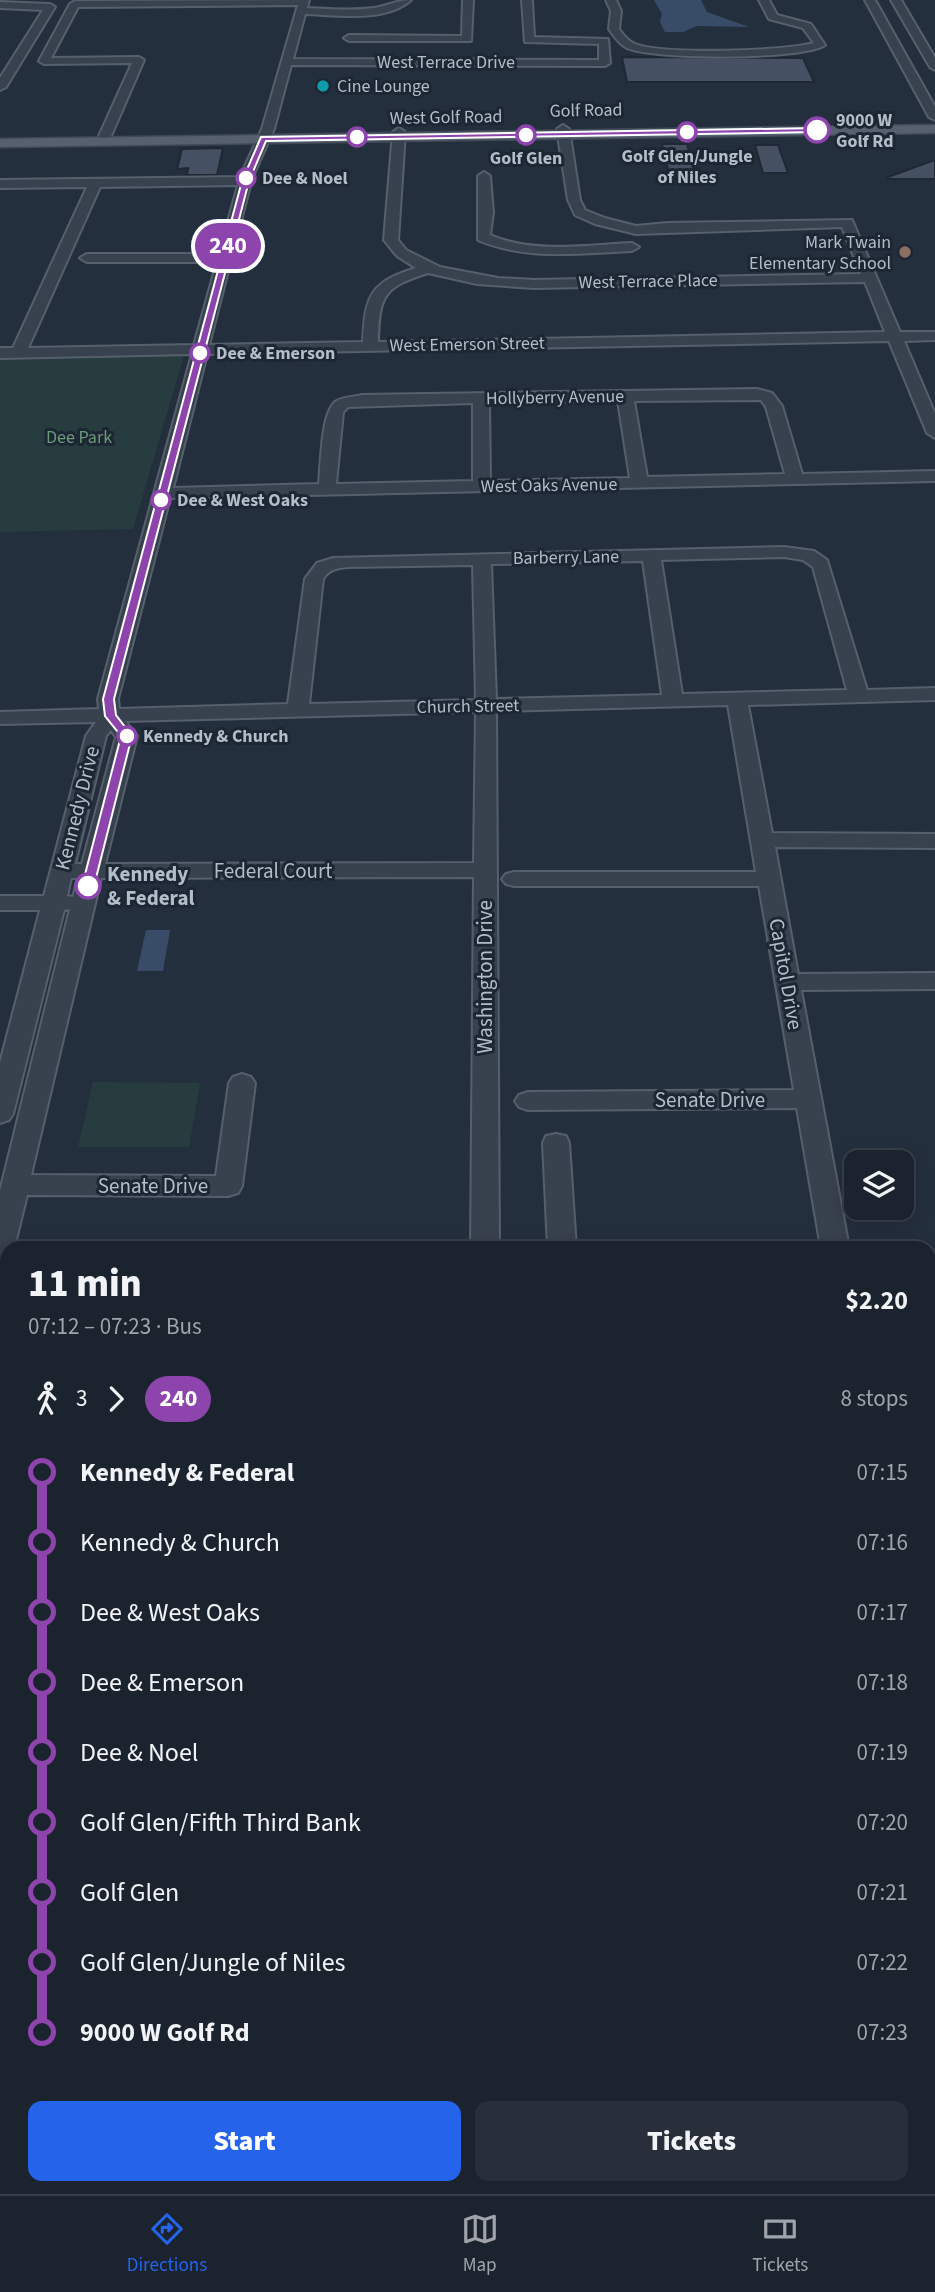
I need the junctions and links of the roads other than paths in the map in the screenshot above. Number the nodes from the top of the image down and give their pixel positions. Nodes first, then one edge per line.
1 (406, 0) edge
2 (468, 0) edge
3 (527, 0) edge
4 (611, 0) edge
5 (870, 0) edge
6 (896, 0) edge
7 (303, 4) edge
8 (0, 5) edge
9 (766, 5) edge
10 (753, 10) dead end
11 (907, 21) junction
12 (921, 21) dead end
13 (349, 38) dead end
14 (707, 39) dead end
15 (733, 39) dead end
16 (13, 45) dead end
17 (26, 45) junction
18 (702, 51) junction
19 (743, 51) junction
20 (139, 60) joint
21 (287, 62) junction
22 (935, 67) edge
23 (0, 87) edge
24 (935, 117) edge
25 (935, 126) edge
26 (709, 127) joint
27 (462, 131) joint
28 (564, 132) junction
29 (399, 134) junction
30 (105, 136) junction
31 (265, 136) junction
32 (0, 140) edge
33 (484, 176) dead end
34 (246, 181) junction
35 (95, 183) junction
36 (0, 184) edge
37 (636, 230) junction
38 (87, 258) dead end
39 (225, 258) junction
40 (638, 264) junction
41 (429, 268) junction
42 (869, 278) junction
43 (935, 336) edge
44 (896, 337) junction
45 (370, 345) junction
46 (201, 349) junction
47 (19, 352) junction
48 (0, 353) edge
49 (625, 395) junction
50 (766, 396) joint
51 (481, 398) junction
52 (343, 403) joint
53 (935, 433) edge
54 (935, 477) edge
55 (794, 479) junction
56 (639, 483) junction
57 (482, 486) junction
58 (327, 490) junction
59 (163, 494) junction
60 (651, 555) junction
61 (482, 559) junction
62 (935, 694) edge
63 (859, 696) junction
64 (737, 700) junction
65 (673, 701) junction
66 (486, 706) junction
67 (298, 710) junction
68 (110, 716) junction
69 (0, 718) edge
70 (762, 840) junction
71 (935, 841) edge
72 (486, 870) junction
73 (61, 872) junction
74 (91, 872) junction
75 (514, 879) dead end
76 (769, 879) junction
77 (0, 903) edge
78 (53, 903) junction
79 (84, 903) junction
80 (935, 981) edge
81 (787, 982) junction
82 (242, 1083) dead end
83 (808, 1099) junction
84 (528, 1101) dead end
85 (0, 1117) edge
86 (33, 1119) junction
87 (556, 1143) dead end
88 (16, 1185) junction
89 (2, 1241) edge
90 (485, 1241) edge
91 (562, 1241) edge
92 (834, 1241) edge

1 - 7 street
2 - 13 street
3 - 21 street, West Terrace Drive
4 - 18 street
5 - 24 street
6 - 11 street
7 - 20 street
7 - 21 street
8 - 17 street
9 - 10 street
9 - 19 street
11 - 12 street
11 - 22 street
14 - 18 street
15 - 19 street
16 - 17 street
17 - 23 street
18 - 19 street
20 - 30 street
21 - 31 street
25 - 26 main road, West Golf Road
25 - 28 main road, West Golf Road
26 - 28 main road, Golf Road
27 - 28 main road, Golf Road
27 - 29 main road, West Golf Road
28 - 29 main road, West Golf Road
28 - 37 street
29 - 31 main road, West Golf Road
29 - 41 street
30 - 31 main road, West Golf Road
30 - 32 main road, West Golf Road
31 - 32 main road, West Golf Road
31 - 34 street
33 - 40 street
34 - 35 street
34 - 39 street
35 - 36 street
35 - 47 street
37 - 40 street
37 - 42 street
38 - 39 street
39 - 46 street
40 - 41 street, West Terrace Place
40 - 42 street, West Terrace Place
41 - 45 street
42 - 44 street
43 - 44 street, West Emerson Street
44 - 45 street, West Emerson Street
44 - 53 street
45 - 46 street, West Emerson Street
46 - 47 street, West Emerson Street
46 - 59 street
47 - 48 street, West Emerson Street
49 - 50 street, Hollyberry Avenue
49 - 51 street, Hollyberry Avenue
49 - 56 street
50 - 55 street
51 - 52 street, Hollyberry Avenue
51 - 57 street
52 - 58 street
54 - 55 street, West Oaks Avenue
55 - 56 street, West Oaks Avenue
56 - 57 street, West Oaks Avenue
57 - 58 street, West Oaks Avenue
58 - 59 street, West Oaks Avenue
59 - 68 street
60 - 61 street, Barberry Lane
60 - 63 street, Barberry Lane
60 - 65 street
61 - 66 street, Washington Drive
61 - 67 street, Barberry Lane
62 - 63 street, Church Street
63 - 64 street, Church Street
64 - 65 street, Church Street
64 - 70 street, Capitol Drive
65 - 66 street, Church Street
66 - 67 street, Church Street
66 - 72 street, Washington Drive
67 - 68 street, Church Street
68 - 69 street, Church Street
68 - 73 street, Kennedy Drive
68 - 74 street, Kennedy Drive
70 - 71 street
70 - 76 street, Capitol Drive
72 - 74 street, Federal Court
72 - 90 street, Washington Drive
73 - 74 street, Federal Court
73 - 78 street, Kennedy Drive
74 - 79 street, Kennedy Drive
75 - 76 street
76 - 81 street, Capitol Drive
77 - 78 street
78 - 79 street
78 - 85 street, Kennedy Drive
79 - 86 street, Kennedy Drive
80 - 81 street
81 - 83 street, Capitol Drive
82 - 88 street, Senate Drive
83 - 84 street, Senate Drive
83 - 92 street, Capitol Drive
85 - 86 street
86 - 88 street, Kennedy Drive
87 - 91 street
88 - 89 street, Kennedy Drive

